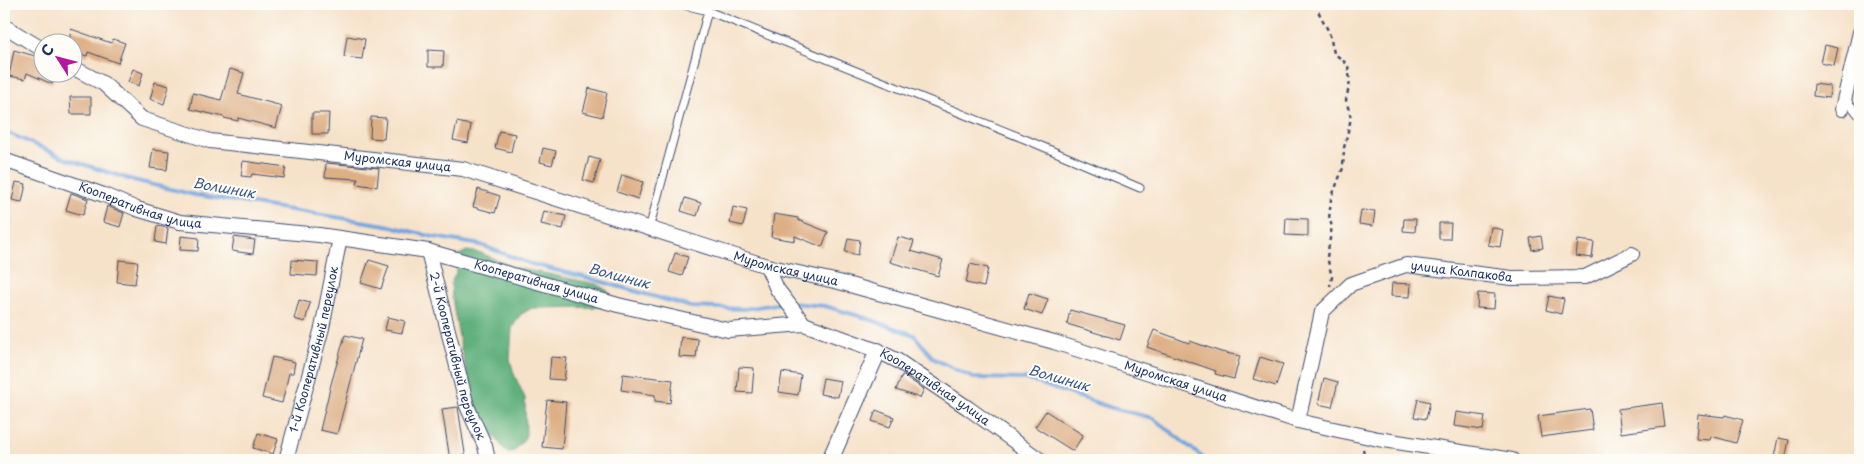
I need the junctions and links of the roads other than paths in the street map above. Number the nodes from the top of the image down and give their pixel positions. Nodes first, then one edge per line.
1 (680, 4) edge
2 (708, 11) junction
3 (4, 26) edge
4 (1860, 32) edge
5 (32, 43) edge
6 (82, 72) edge
7 (1844, 104) joint
8 (1860, 117) edge
9 (4, 160) edge
10 (1140, 188) dead end
11 (649, 229) junction
12 (340, 238) junction
13 (428, 251) junction
14 (1632, 254) dead end
15 (767, 266) junction
16 (804, 324) junction
17 (878, 351) junction
18 (1298, 420) junction
19 (286, 460) edge
20 (488, 460) edge
21 (830, 460) edge
22 (1040, 460) edge
23 (1512, 460) edge

1 - 2 lane
2 - 10 lane
2 - 11 lane
3 - 5 street
4 - 7 street
6 - 11 street, Муромская улица
7 - 8 lane
9 - 12 street, Кооперативная улица
11 - 15 street, Муромская улица
12 - 13 street, Кооперативная улица
12 - 19 street, 1-й Кооперативный переулок
13 - 16 street, Кооперативная улица
13 - 20 street, 2-й Кооперативный переулок
14 - 18 street, улица Колпакова
15 - 16 street
15 - 18 street, Муромская улица
16 - 17 street, Кооперативная улица
17 - 21 street
17 - 22 street, Кооперативная улица
18 - 23 street, Муромская улица

